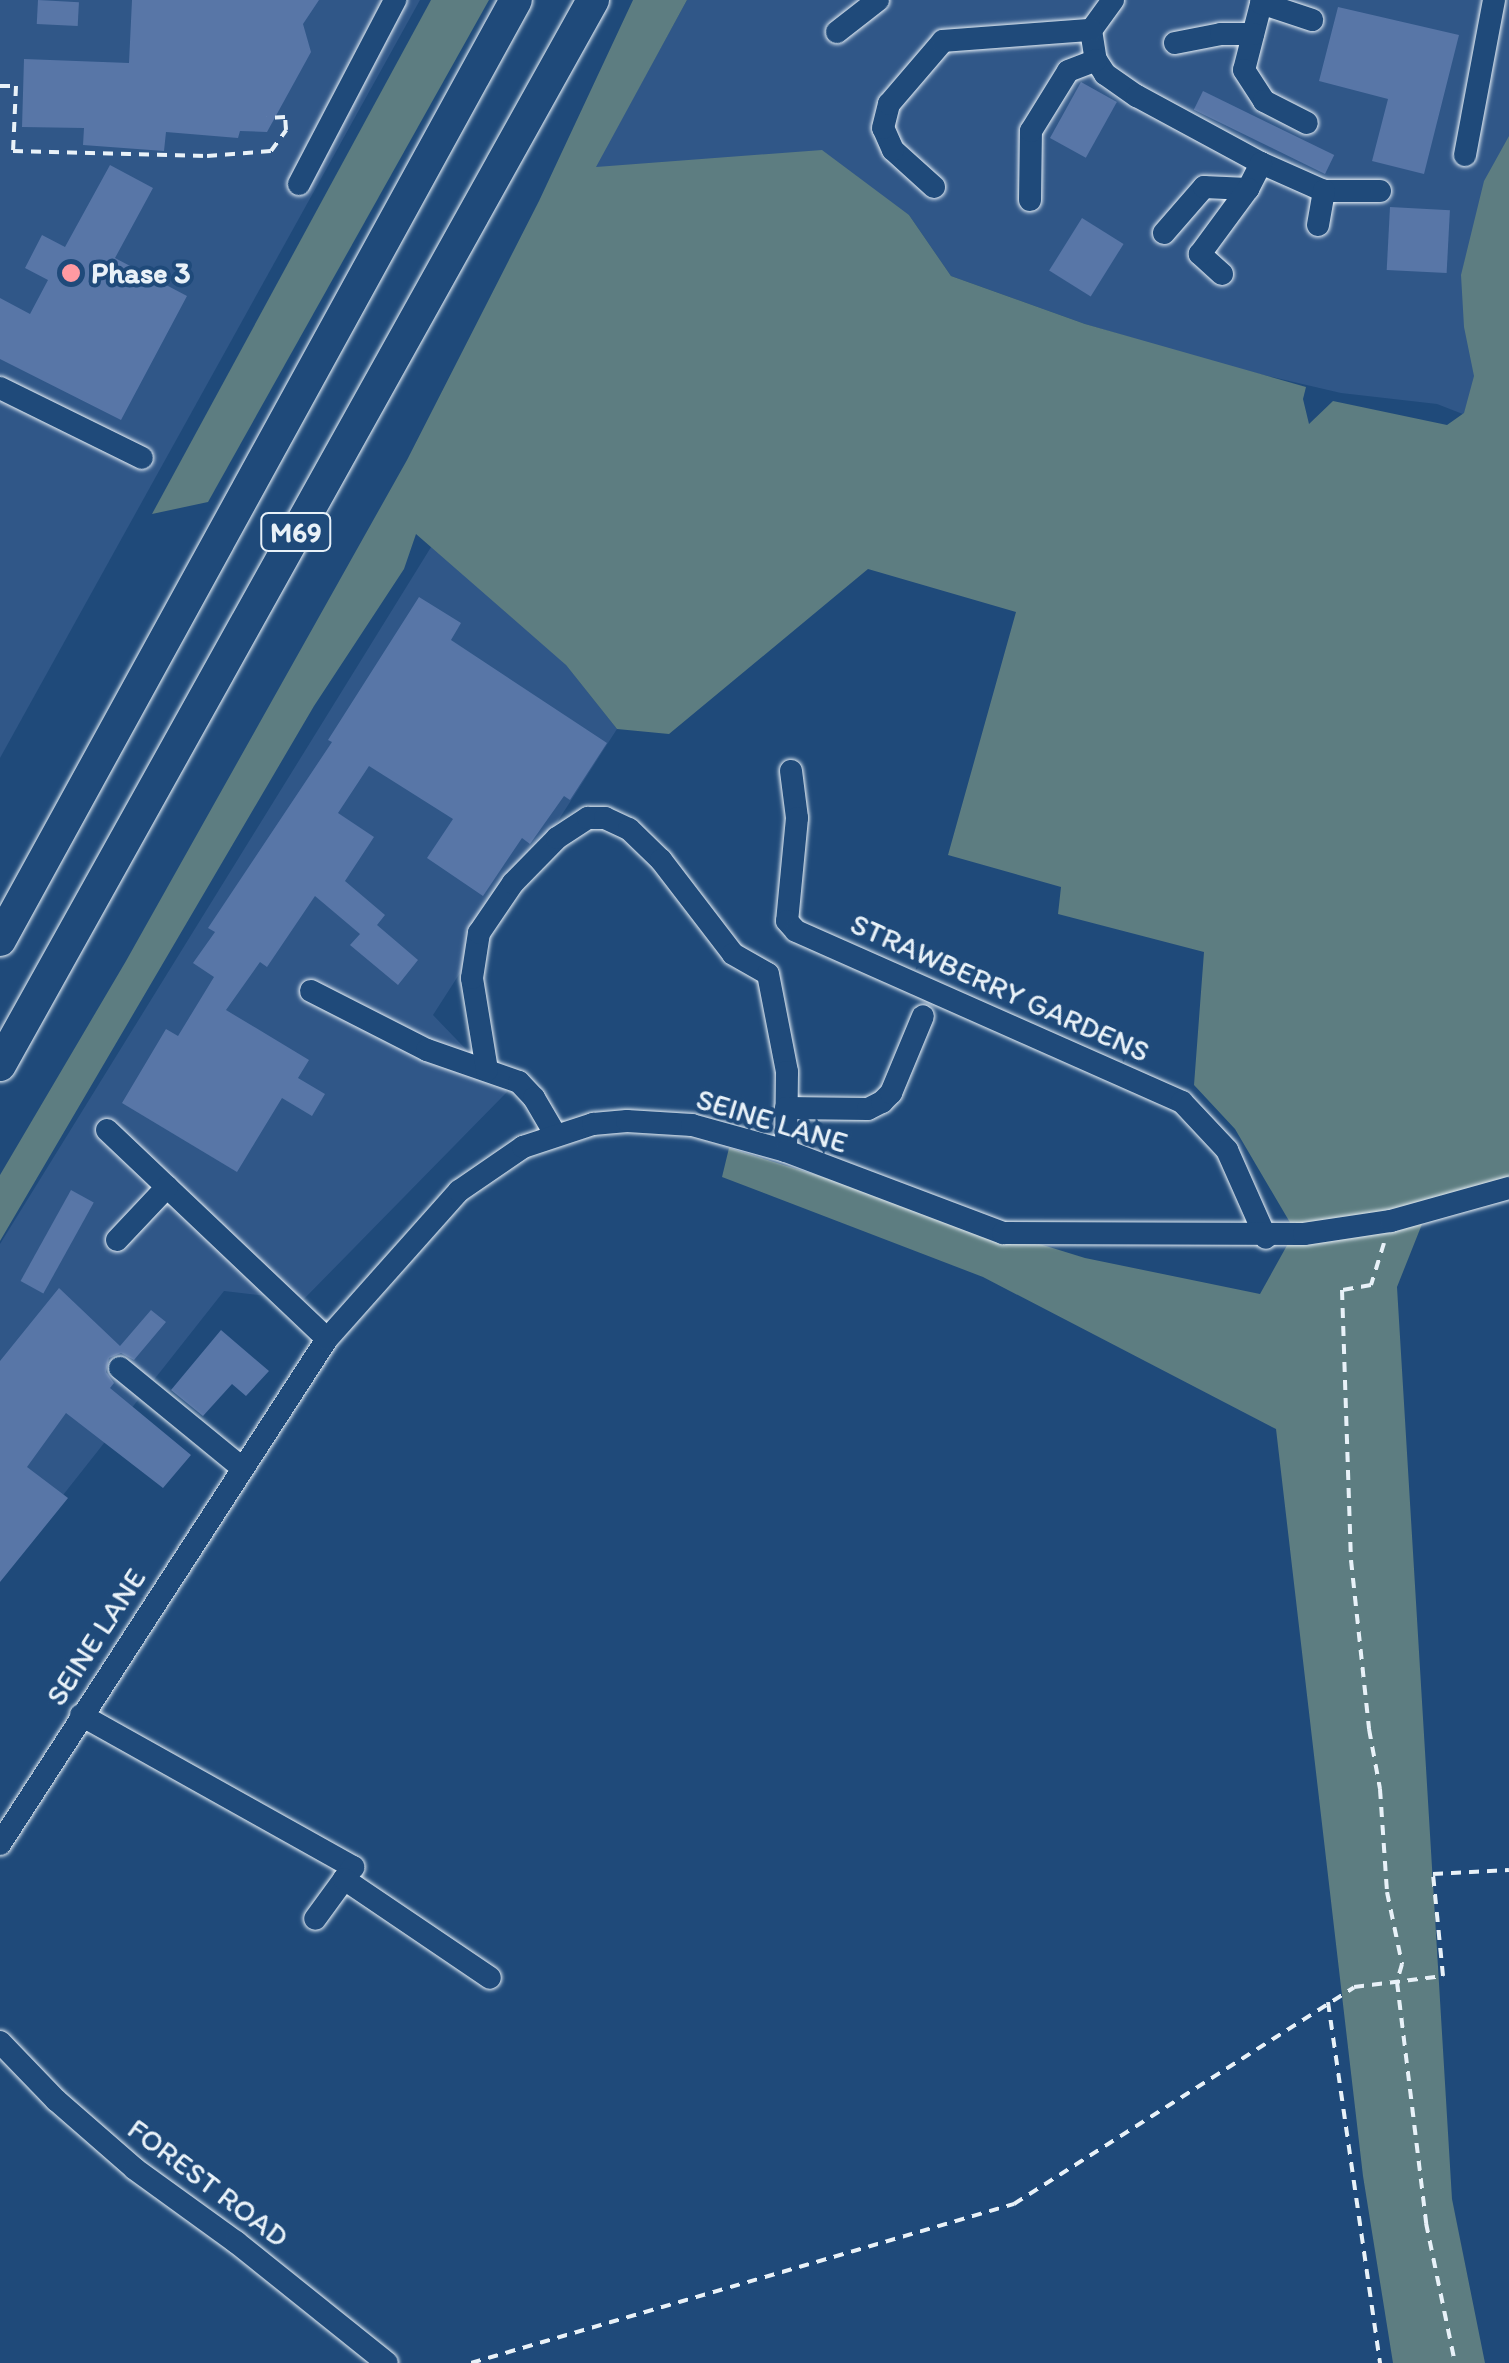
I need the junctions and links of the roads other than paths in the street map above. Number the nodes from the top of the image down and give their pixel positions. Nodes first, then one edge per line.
1 (395, 0) edge
2 (516, 0) edge
3 (592, 0) edge
4 (878, 0) edge
5 (1113, 0) edge
6 (1262, 2) edge
7 (1499, 3) edge
8 (1312, 20) dead end
9 (1091, 30) junction
10 (837, 32) dead end
11 (1254, 34) junction
12 (1175, 44) dead end
13 (1096, 60) junction
14 (1306, 123) dead end
15 (1466, 155) dead end
16 (1261, 163) junction
17 (300, 184) dead end
18 (934, 187) dead end
19 (1248, 189) junction
20 (1324, 191) junction
21 (1380, 191) dead end
22 (1030, 200) dead end
23 (1318, 225) dead end
24 (1164, 234) dead end
25 (1222, 274) dead end
26 (0, 388) edge
27 (142, 458) dead end
28 (790, 771) dead end
29 (0, 940) edge
30 (311, 991) dead end
31 (923, 1016) dead end
32 (0, 1065) edge
33 (487, 1070) junction
34 (786, 1108) junction
35 (107, 1130) dead end
36 (555, 1134) junction
37 (786, 1151) junction
38 (167, 1187) junction
39 (1509, 1188) edge
40 (1266, 1238) junction
41 (117, 1240) dead end
42 (327, 1339) junction
43 (120, 1368) dead end
44 (240, 1467) junction
45 (81, 1715) junction
46 (0, 1844) edge
47 (344, 1879) junction
48 (315, 1919) dead end
49 (490, 1978) dead end
50 (0, 2042) edge
51 (387, 2363) edge

1 - 17 street
2 - 29 highway, M69
3 - 32 highway, M69
4 - 10 street
5 - 9 street
6 - 8 street
6 - 11 street
7 - 15 street
9 - 13 street
9 - 18 street
11 - 12 street
11 - 14 street
13 - 16 street
13 - 22 street
16 - 19 street
16 - 20 street
19 - 24 street
19 - 25 street
20 - 21 street
20 - 23 street
26 - 27 street
28 - 40 street, STRAWBERRY GARDENS
30 - 33 street
31 - 34 street
33 - 34 street
33 - 36 street
34 - 37 street
35 - 38 street
36 - 37 street, SEINE LANE
36 - 42 street, SEINE LANE
37 - 40 street, SEINE LANE
38 - 41 street
38 - 42 street
39 - 40 street, SEINE LANE
42 - 44 street, SEINE LANE
43 - 44 street
44 - 45 street, SEINE LANE
45 - 46 street, SEINE LANE
45 - 47 street
47 - 48 street
47 - 49 street
50 - 51 street, FOREST ROAD

